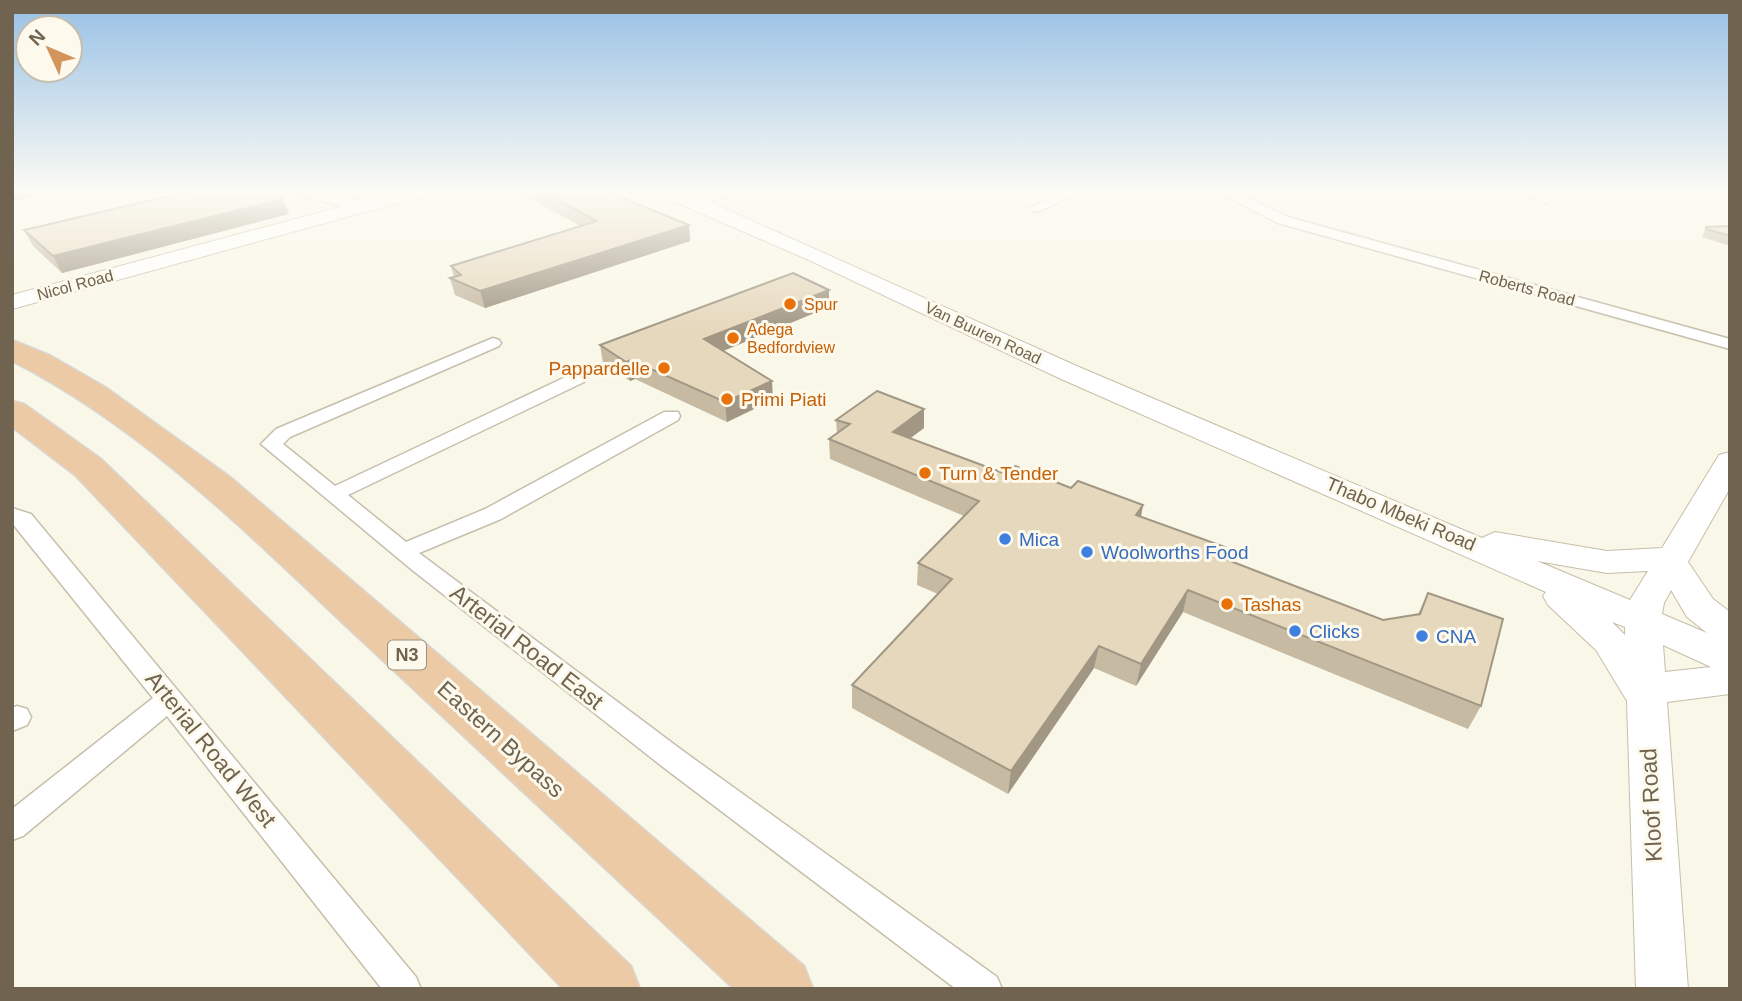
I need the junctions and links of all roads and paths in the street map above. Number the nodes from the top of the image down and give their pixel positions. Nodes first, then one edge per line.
1 (247, 238) edge
2 (775, 238) edge
3 (787, 238) edge
4 (1347, 238) edge
5 (903, 289) junction
6 (12, 302) edge
7 (493, 343) dead end
8 (1730, 344) edge
9 (12, 349) edge
10 (1075, 368) junction
11 (578, 378) dead end
12 (12, 411) edge
13 (671, 416) dead end
14 (1730, 461) edge
15 (332, 495) junction
16 (12, 515) edge
17 (1495, 543) junction
18 (403, 551) junction
19 (1672, 560) junction
20 (1523, 567) junction
21 (1644, 612) junction
22 (1730, 632) edge
23 (1730, 640) edge
24 (1730, 659) edge
25 (1730, 679) edge
26 (1646, 695) junction
27 (171, 698) junction
28 (12, 827) edge
29 (404, 989) edge
30 (608, 989) edge
31 (781, 989) edge
32 (985, 989) edge
33 (1662, 989) edge

1 - 6 main road, Nicol Road
2 - 5 main road
3 - 5 main road
4 - 8 street, Roberts Road
5 - 10 main road, Van Buuren Road
7 - 15 street, Arterial Road East
9 - 31 highway, Eastern Bypass / N3
10 - 17 main road, Thabo Mbeki Road
10 - 20 main road, Thabo Mbeki Road
11 - 15 street
12 - 30 highway
13 - 18 street
14 - 19 main road
15 - 18 street, Arterial Road East
16 - 27 street, Arterial Road West
17 - 19 main road
17 - 21 main road, Thabo Mbeki Road
18 - 32 street, Arterial Road East
19 - 21 main road
19 - 22 main road
20 - 21 main road, Thabo Mbeki Road
20 - 26 main road
21 - 23 main road, Thabo Mbeki Road
21 - 24 main road, Thabo Mbeki Road
21 - 26 main road, Kloof Road
25 - 26 main road
26 - 33 main road, Kloof Road
27 - 28 street
27 - 29 street, Arterial Road West

